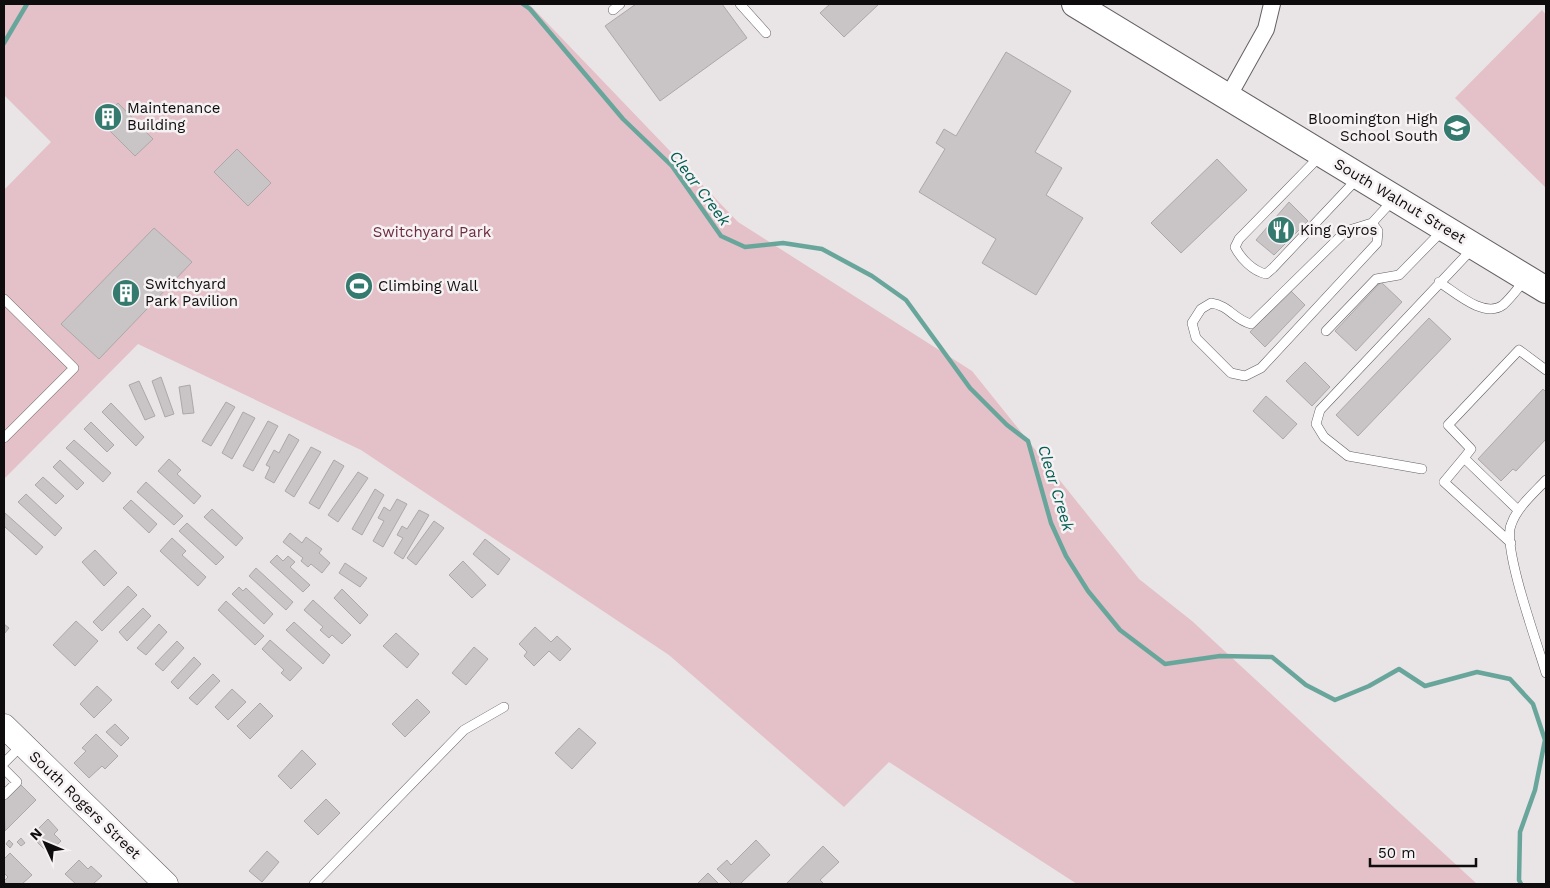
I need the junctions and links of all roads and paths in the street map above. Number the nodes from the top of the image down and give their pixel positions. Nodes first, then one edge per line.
1 (740, 4) edge
2 (1075, 4) edge
3 (1272, 4) edge
4 (766, 33) dead end
5 (1228, 97) junction
6 (1322, 154) junction
7 (1359, 176) junction
8 (1395, 198) junction
9 (1372, 223) junction
10 (1445, 228) junction
11 (1475, 246) junction
12 (1439, 282) junction
13 (1536, 284) edge
14 (4, 299) edge
15 (1326, 331) dead end
16 (1546, 370) edge
17 (4, 438) edge
18 (1464, 458) junction
19 (1422, 469) dead end
20 (1546, 480) edge
21 (1518, 510) junction
22 (1511, 543) junction
23 (1546, 673) edge
24 (504, 707) dead end
25 (4, 726) edge
26 (23, 744) junction
27 (4, 763) edge
28 (4, 769) edge
29 (4, 795) edge
30 (166, 884) edge
31 (314, 884) edge

1 - 4 lane
2 - 5 main road, South Walnut Street
3 - 5 street
5 - 6 main road, South Walnut Street
6 - 7 main road, South Walnut Street
6 - 7 lane
7 - 8 main road, South Walnut Street
8 - 9 lane
8 - 10 main road, South Walnut Street
9 - 9 lane
10 - 11 main road, South Walnut Street
10 - 15 lane
11 - 12 lane
11 - 13 main road, South Walnut Street
12 - 13 lane
12 - 19 lane
14 - 17 lane
16 - 18 lane
18 - 21 lane
18 - 22 lane
20 - 21 lane
21 - 22 lane
22 - 23 lane
24 - 31 lane
25 - 26 street, South Rogers Street
26 - 27 lane
26 - 30 street, South Rogers Street
28 - 29 lane

